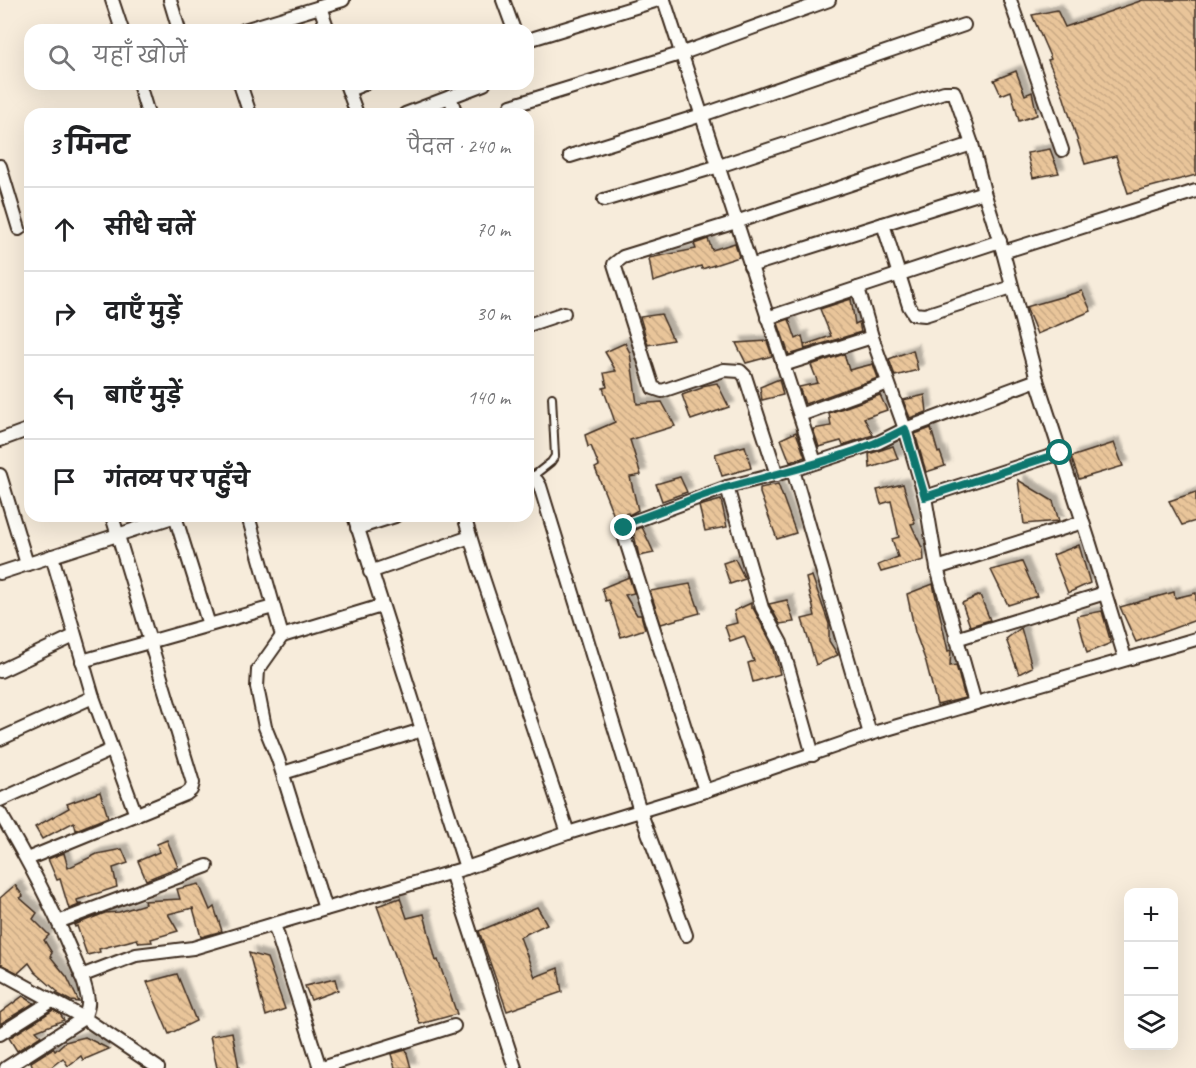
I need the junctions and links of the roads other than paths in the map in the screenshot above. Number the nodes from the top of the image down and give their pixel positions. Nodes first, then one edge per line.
1 (112, 0) edge
2 (170, 0) edge
3 (343, 0) edge
4 (503, 0) edge
5 (658, 0) edge
6 (664, 0) edge
7 (829, 0) edge
8 (1010, 0) edge
9 (321, 7) junction
10 (120, 24) edge
11 (177, 24) edge
12 (264, 24) edge
13 (326, 24) edge
14 (508, 24) edge
15 (964, 25) dead end
16 (534, 38) edge
17 (680, 54) junction
18 (141, 90) edge
19 (242, 90) edge
20 (348, 90) edge
21 (468, 90) edge
22 (450, 97) junction
23 (511, 106) dead end
24 (146, 108) edge
25 (248, 108) edge
26 (355, 108) edge
27 (421, 108) edge
28 (454, 108) edge
29 (702, 115) junction
30 (972, 144) junction
31 (1062, 150) dead end
32 (570, 156) dead end
33 (0, 166) edge
34 (720, 166) junction
35 (1196, 191) edge
36 (984, 192) junction
37 (604, 200) dead end
38 (736, 222) junction
39 (883, 224) junction
40 (19, 229) dead end
41 (1002, 247) junction
42 (750, 266) junction
43 (899, 274) junction
44 (1012, 287) junction
45 (858, 288) junction
46 (564, 312) dead end
47 (767, 318) junction
48 (534, 323) edge
49 (872, 337) junction
50 (783, 365) junction
51 (1037, 380) junction
52 (888, 383) junction
53 (552, 397) dead end
54 (800, 415) junction
55 (905, 429) junction
56 (24, 431) edge
57 (0, 440) edge
58 (1060, 453) junction
59 (815, 462) junction
60 (793, 470) junction
61 (534, 474) edge
62 (0, 475) edge
63 (777, 475) junction
64 (534, 481) edge
65 (727, 488) junction
66 (925, 497) junction
67 (114, 522) edge
68 (157, 522) edge
69 (177, 522) edge
70 (250, 522) edge
71 (355, 522) edge
72 (466, 522) edge
73 (1083, 522) junction
74 (117, 535) junction
75 (470, 537) junction
76 (52, 556) junction
77 (27, 564) junction
78 (938, 568) junction
79 (370, 572) junction
80 (0, 573) edge
81 (1105, 593) junction
82 (381, 606) junction
83 (273, 607) junction
84 (209, 625) junction
85 (74, 636) junction
86 (282, 636) junction
87 (956, 639) junction
88 (1196, 639) edge
89 (150, 642) junction
90 (1125, 658) junction
91 (82, 661) junction
92 (0, 670) edge
93 (93, 697) junction
94 (975, 703) junction
95 (422, 730) junction
96 (870, 734) junction
97 (0, 739) edge
98 (111, 750) junction
99 (813, 755) junction
100 (283, 772) junction
101 (705, 791) junction
102 (0, 800) edge
103 (640, 811) junction
104 (0, 813) edge
105 (136, 815) junction
106 (568, 833) junction
107 (27, 859) junction
108 (207, 866) dead end
109 (466, 868) junction
110 (451, 872) junction
111 (325, 909) junction
112 (58, 922) junction
113 (274, 924) junction
114 (686, 935) dead end
115 (0, 972) edge
116 (81, 976) junction
117 (52, 1001) junction
118 (84, 1018) junction
119 (454, 1026) dead end
120 (0, 1034) edge
121 (6, 1068) edge
122 (158, 1068) edge
123 (320, 1068) edge
124 (515, 1068) edge

1 - 10 street
2 - 11 street
3 - 9 street
4 - 14 street
5 - 16 street
6 - 17 street
7 - 17 street
8 - 31 street
9 - 12 street
9 - 13 street
15 - 29 street
17 - 23 street
17 - 29 street
18 - 24 street
19 - 25 street
20 - 26 street
21 - 22 street
22 - 27 street
22 - 28 street
29 - 32 street
29 - 34 street
30 - 34 street
30 - 36 street
30 - 38 street
33 - 40 street
34 - 37 street
34 - 38 street
35 - 41 street
36 - 39 street
36 - 41 street
38 - 42 street
38 - 63 street
39 - 42 street
39 - 43 street
41 - 43 street
41 - 44 street
42 - 47 street
43 - 44 street
43 - 45 street
44 - 51 street
45 - 47 street
45 - 49 street
46 - 48 street
47 - 50 street
49 - 50 street
49 - 52 street
50 - 54 street
51 - 55 street
51 - 58 street
52 - 54 street
52 - 55 street
53 - 61 lane
54 - 59 street
55 - 59 street
55 - 66 street
56 - 57 street
58 - 66 street
58 - 73 street
59 - 60 street
60 - 63 street
60 - 96 street
62 - 77 street
63 - 65 street
64 - 103 street
65 - 99 street
65 - 101 street
66 - 78 street
67 - 74 street
68 - 74 street
69 - 84 street
70 - 83 street
71 - 79 street
72 - 75 street
73 - 78 street
73 - 81 street
74 - 76 street
74 - 89 street
75 - 79 street
75 - 106 street
76 - 77 street
76 - 85 street
77 - 80 street
78 - 87 street
79 - 82 street
81 - 87 street
81 - 90 street
82 - 86 street
82 - 95 street
83 - 84 street
83 - 86 street
84 - 89 street
85 - 91 street
85 - 92 street
86 - 100 street
87 - 94 street
88 - 90 street
89 - 91 street
89 - 105 street
90 - 94 street
91 - 93 street
93 - 97 street
93 - 98 street
94 - 96 street
95 - 100 street
95 - 109 street
96 - 99 street
98 - 102 street
98 - 105 street
99 - 101 street
100 - 111 street
101 - 103 street
103 - 106 street
103 - 114 street
104 - 107 street
105 - 107 street
106 - 109 street
107 - 112 street
108 - 112 street
109 - 110 street
110 - 111 street
110 - 124 street
111 - 113 street
112 - 116 street
113 - 116 street
113 - 123 street
115 - 117 street
116 - 118 street
117 - 118 street
117 - 120 street
118 - 121 street
118 - 122 street
119 - 123 street

